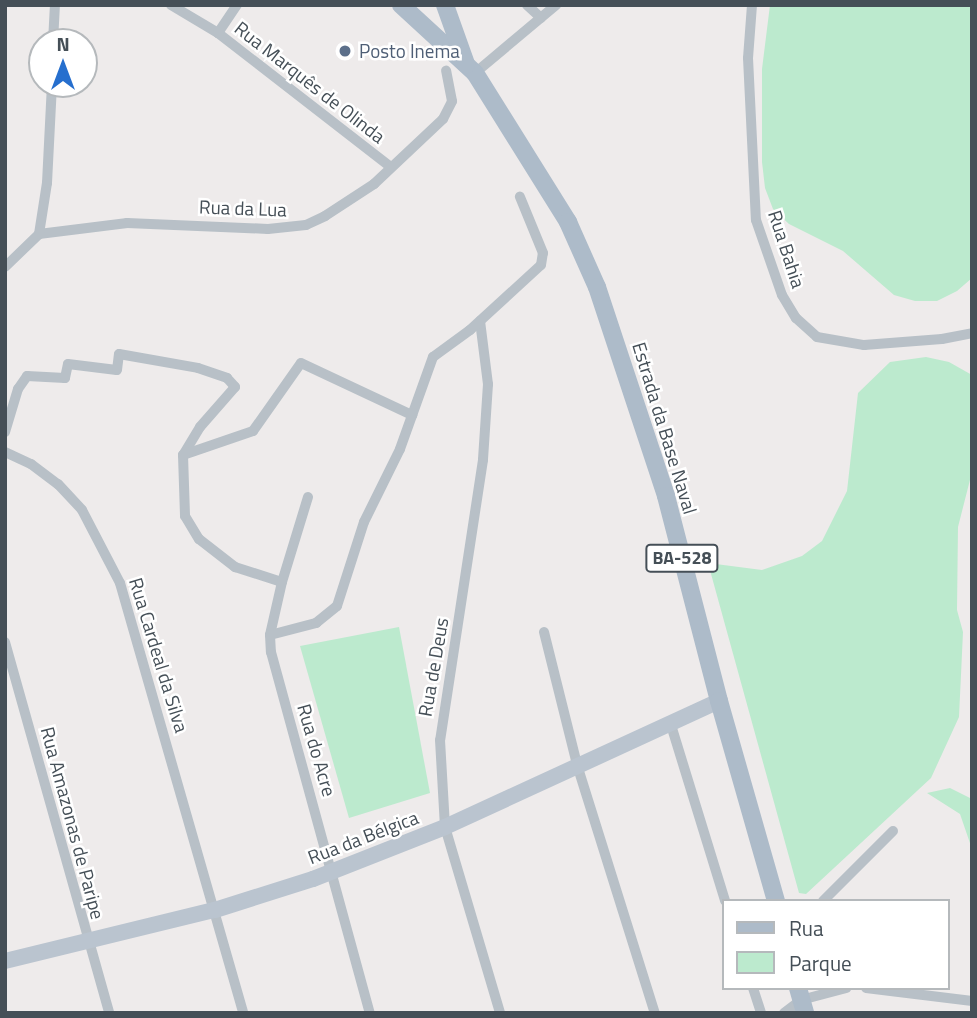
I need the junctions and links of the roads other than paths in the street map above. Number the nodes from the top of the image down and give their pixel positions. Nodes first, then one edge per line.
1 (55, 5) edge
2 (171, 5) edge
3 (237, 5) edge
4 (401, 5) edge
5 (445, 5) edge
6 (527, 5) edge
7 (556, 5) edge
8 (752, 5) edge
9 (541, 18) junction
10 (54, 28) edge
11 (218, 33) junction
12 (471, 68) junction
13 (446, 71) dead end
14 (51, 98) edge
15 (391, 167) junction
16 (520, 197) dead end
17 (39, 234) junction
18 (5, 267) edge
19 (480, 321) junction
20 (972, 333) edge
21 (412, 415) junction
22 (5, 432) edge
23 (5, 452) edge
24 (183, 455) junction
25 (308, 497) dead end
26 (282, 582) junction
27 (544, 632) dead end
28 (270, 635) junction
29 (5, 642) edge
30 (719, 701) junction
31 (671, 725) junction
32 (578, 768) junction
33 (445, 827) junction
34 (893, 831) dead end
35 (332, 872) junction
36 (724, 899) edge
37 (775, 899) edge
38 (825, 899) edge
39 (215, 910) junction
40 (86, 939) junction
41 (5, 961) edge
42 (754, 990) edge
43 (838, 990) edge
44 (882, 990) edge
45 (801, 1000) edge
46 (972, 1001) edge
47 (109, 1013) edge
48 (243, 1013) edge
49 (370, 1013) edge
50 (500, 1013) edge
51 (655, 1013) edge
52 (761, 1013) edge
53 (784, 1013) edge

1 - 10 street
2 - 11 street, Rua Marquês de Olinda
3 - 11 street
4 - 12 main road, BA-528
5 - 12 main road
6 - 9 street
7 - 9 street
8 - 20 street, Rua Bahia
9 - 12 street
11 - 15 street, Rua Marquês de Olinda
12 - 30 main road, Estrada da Base Naval / BA-528
13 - 15 street, Rua da Lua
14 - 17 street
15 - 17 street, Rua da Lua
16 - 19 street
17 - 18 street
19 - 21 street
19 - 33 street, Rua de Deus
21 - 24 street
21 - 28 street
22 - 24 street
23 - 39 street, Rua Cardeal da Silva
24 - 26 street
25 - 26 street, Rua do Acre
26 - 28 street, Rua do Acre
27 - 32 street
28 - 35 street, Rua do Acre
29 - 40 street, Rua Amazonas de Paripe
30 - 31 main road, Rua da Bélgica
30 - 37 main road, Estrada da Base Naval / BA-528
31 - 32 main road, Rua da Bélgica
31 - 36 street
32 - 33 main road, Rua da Bélgica
32 - 51 street
33 - 35 main road, Rua da Bélgica
33 - 50 street, Rua de Deus
34 - 38 street
35 - 39 main road, Rua da Bélgica
35 - 49 street, Rua do Acre
39 - 40 main road, Rua da Bélgica
39 - 48 street, Rua Cardeal da Silva
40 - 41 main road, Rua da Bélgica
40 - 47 street, Rua Amazonas de Paripe
42 - 52 street
43 - 45 street
44 - 46 street
45 - 53 street

